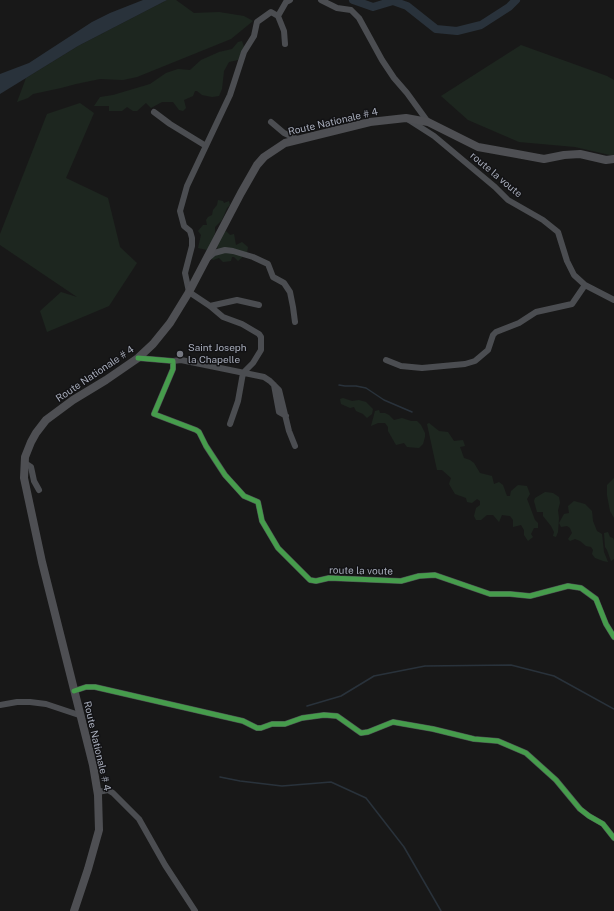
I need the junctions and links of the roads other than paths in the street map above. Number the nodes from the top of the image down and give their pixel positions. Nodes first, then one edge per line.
1 (290, 0) edge
2 (321, 0) edge
3 (278, 16) junction
4 (285, 44) dead end
5 (154, 112) dead end
6 (406, 118) junction
7 (271, 122) dead end
8 (428, 122) junction
9 (297, 139) junction
10 (206, 146) junction
11 (614, 159) edge
12 (205, 260) junction
13 (585, 286) junction
14 (189, 292) junction
15 (614, 300) edge
16 (259, 305) dead end
17 (210, 306) junction
18 (294, 322) dead end
19 (138, 358) junction
20 (386, 360) dead end
21 (173, 361) junction
22 (243, 373) junction
23 (230, 424) dead end
24 (295, 446) dead end
25 (25, 462) junction
26 (39, 490) dead end
27 (614, 637) edge
28 (74, 691) junction
29 (0, 705) edge
30 (80, 715) junction
31 (98, 792) junction
32 (614, 838) edge
33 (74, 911) edge
34 (195, 911) edge

1 - 3 street
2 - 8 street
3 - 4 street
3 - 10 street
5 - 10 street
6 - 8 main road, Route Nationale # 4
6 - 9 main road, Route Nationale # 4
6 - 13 street, route la voute
7 - 9 street
8 - 11 main road, Route Nationale # 4
9 - 12 main road, Route Nationale # 4
10 - 14 street
12 - 14 main road, Route Nationale # 4
12 - 18 street
13 - 15 street, route la voute
13 - 20 street
14 - 17 street
14 - 19 main road, Route Nationale # 4
16 - 17 street
17 - 22 street
19 - 21 street
19 - 25 main road, Route Nationale # 4
21 - 22 street
21 - 27 street, route la voute
22 - 23 street
22 - 24 street
25 - 26 street
25 - 28 main road, Route Nationale # 4
28 - 30 main road, Route Nationale # 4
28 - 32 street
29 - 30 street
30 - 31 main road, Route Nationale # 4
31 - 33 main road, Route Nationale # 4
31 - 34 street

